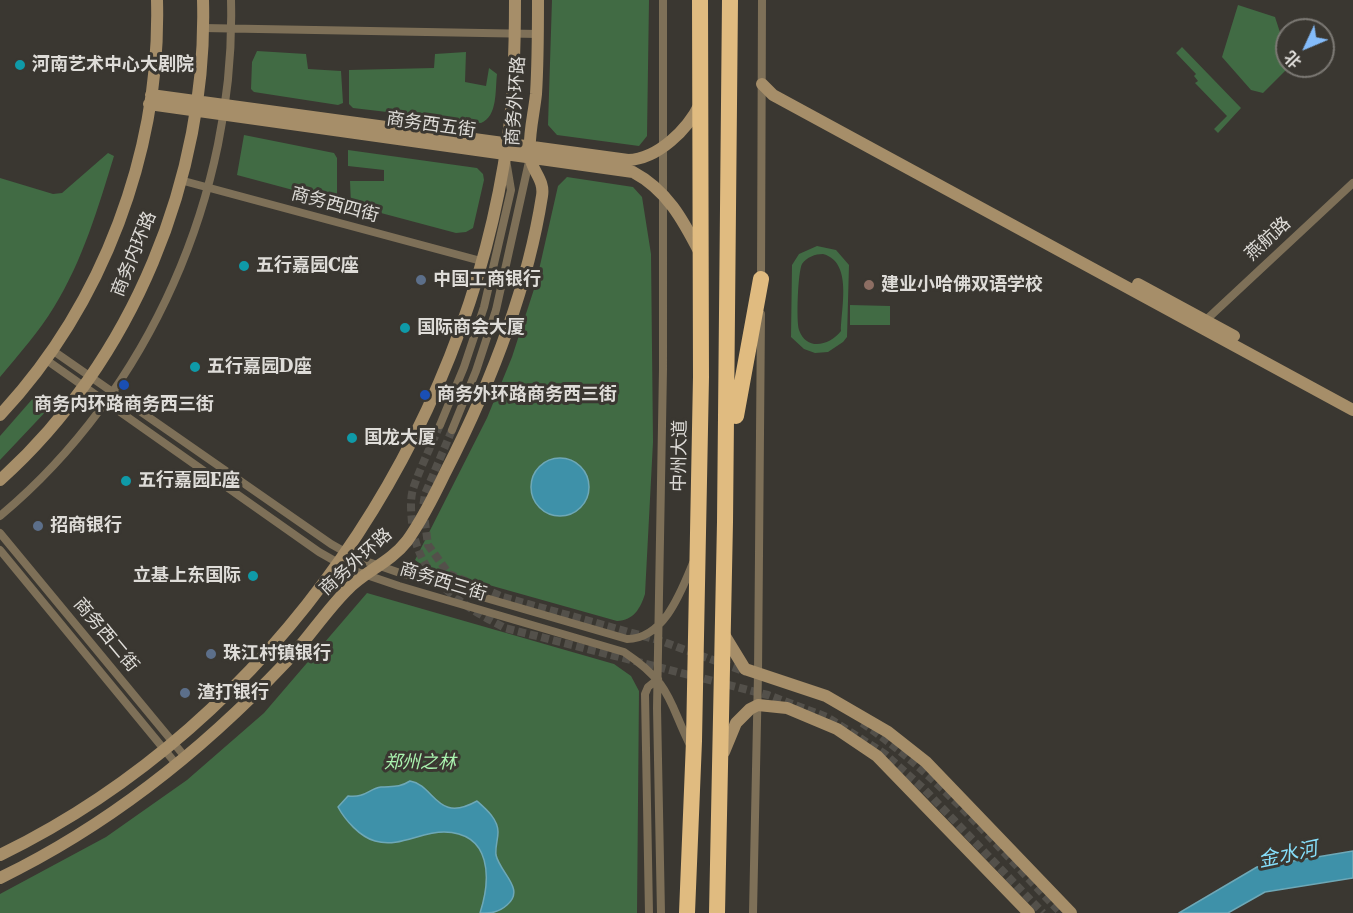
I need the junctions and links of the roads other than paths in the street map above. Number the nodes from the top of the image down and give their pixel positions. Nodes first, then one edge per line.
1 (158, 0) edge
2 (203, 0) edge
3 (231, 0) edge
4 (515, 0) edge
5 (538, 0) edge
6 (663, 0) edge
7 (700, 0) edge
8 (730, 0) edge
9 (762, 0) edge
10 (203, 28) junction
11 (230, 28) junction
12 (515, 33) junction
13 (538, 34) junction
14 (762, 84) junction
15 (150, 99) junction
16 (701, 103) junction
17 (195, 106) junction
18 (223, 109) junction
19 (662, 145) junction
20 (506, 149) junction
21 (530, 152) junction
22 (180, 180) junction
23 (1353, 183) edge
24 (206, 187) junction
25 (662, 194) junction
26 (701, 256) junction
27 (481, 261) junction
28 (761, 279) junction
29 (1206, 320) junction
30 (49, 354) junction
31 (86, 381) junction
32 (112, 392) junction
33 (105, 401) junction
34 (1353, 401) edge
35 (1353, 410) edge
36 (0, 415) edge
37 (440, 425) tunnel mouth
38 (452, 430) tunnel mouth
39 (0, 480) edge
40 (726, 486) junction
41 (0, 516) edge
42 (0, 533) edge
43 (0, 550) edge
44 (698, 551) junction
45 (345, 552) junction
46 (337, 563) junction
47 (382, 566) junction
48 (368, 576) junction
49 (659, 625) junction
50 (722, 633) junction
51 (758, 674) junction
52 (658, 680) junction
53 (758, 705) junction
54 (168, 745) junction
55 (694, 754) junction
56 (181, 761) junction
57 (720, 761) junction
58 (0, 855) edge
59 (0, 878) edge
60 (649, 913) edge
61 (661, 913) edge
62 (687, 913) edge
63 (717, 913) edge
64 (753, 913) edge
65 (1029, 913) edge
66 (1071, 913) edge

1 - 15 street, 商务内环路
2 - 10 street, 商务内环路
3 - 11 street
4 - 12 street, 商务外环路
5 - 13 street, 商务外环路
6 - 19 street
7 - 16 highway, 中州大道
8 - 40 highway
9 - 14 street
10 - 11 street
10 - 17 street, 商务内环路
11 - 12 street
11 - 18 street
12 - 13 street
12 - 20 street, 商务外环路
13 - 21 street, 商务外环路
14 - 28 street
14 - 29 street
14 - 35 street
15 - 17 street, 商务西五街
15 - 30 street, 商务内环路
16 - 19 street, 商务西五街
16 - 26 highway, 中州大道
17 - 18 street, 商务西五街
17 - 22 street, 商务内环路
18 - 20 street, 商务西五街
18 - 24 street
19 - 21 street, 商务西五街
19 - 25 street
20 - 21 street, 商务西五街
20 - 27 street, 商务外环路
20 - 37 street
21 - 25 street, 商务西五街
21 - 38 street
21 - 47 street, 商务外环路
22 - 24 street, 商务西四街
22 - 31 street, 商务内环路
23 - 29 street, 燕航路
24 - 27 street, 商务西四街
24 - 32 street
25 - 26 street, 商务西五街
25 - 49 street
26 - 44 highway, 中州大道
27 - 45 street, 商务外环路
28 - 40 highway
28 - 51 street
29 - 34 street
30 - 31 street, 商务西三街
30 - 36 street, 商务内环路
31 - 32 street, 商务西三街
31 - 33 street, 商务西三街
31 - 39 street, 商务内环路
32 - 33 street
32 - 45 street, 商务西三街
33 - 41 street
33 - 46 street, 商务西三街
40 - 50 highway
42 - 54 street, 商务西二街
43 - 54 street, 商务西二街
44 - 49 street, 商务西三街
44 - 55 highway, 中州大道
45 - 46 street, 商务外环路
45 - 47 street, 商务西三街
46 - 48 street, 商务西三街
46 - 54 street, 商务外环路
47 - 48 street, 商务外环路
47 - 49 street, 商务西三街
48 - 52 street, 商务西三街
48 - 56 street, 商务外环路
49 - 52 street
50 - 51 street
50 - 57 highway
51 - 53 street
51 - 66 street
52 - 55 street, 商务西三街
52 - 60 street
52 - 61 street
53 - 57 street
53 - 64 street
53 - 65 street
54 - 56 street, 商务西二街
54 - 58 street, 商务外环路
55 - 62 highway, 中州大道
56 - 59 street, 商务外环路
57 - 63 highway

